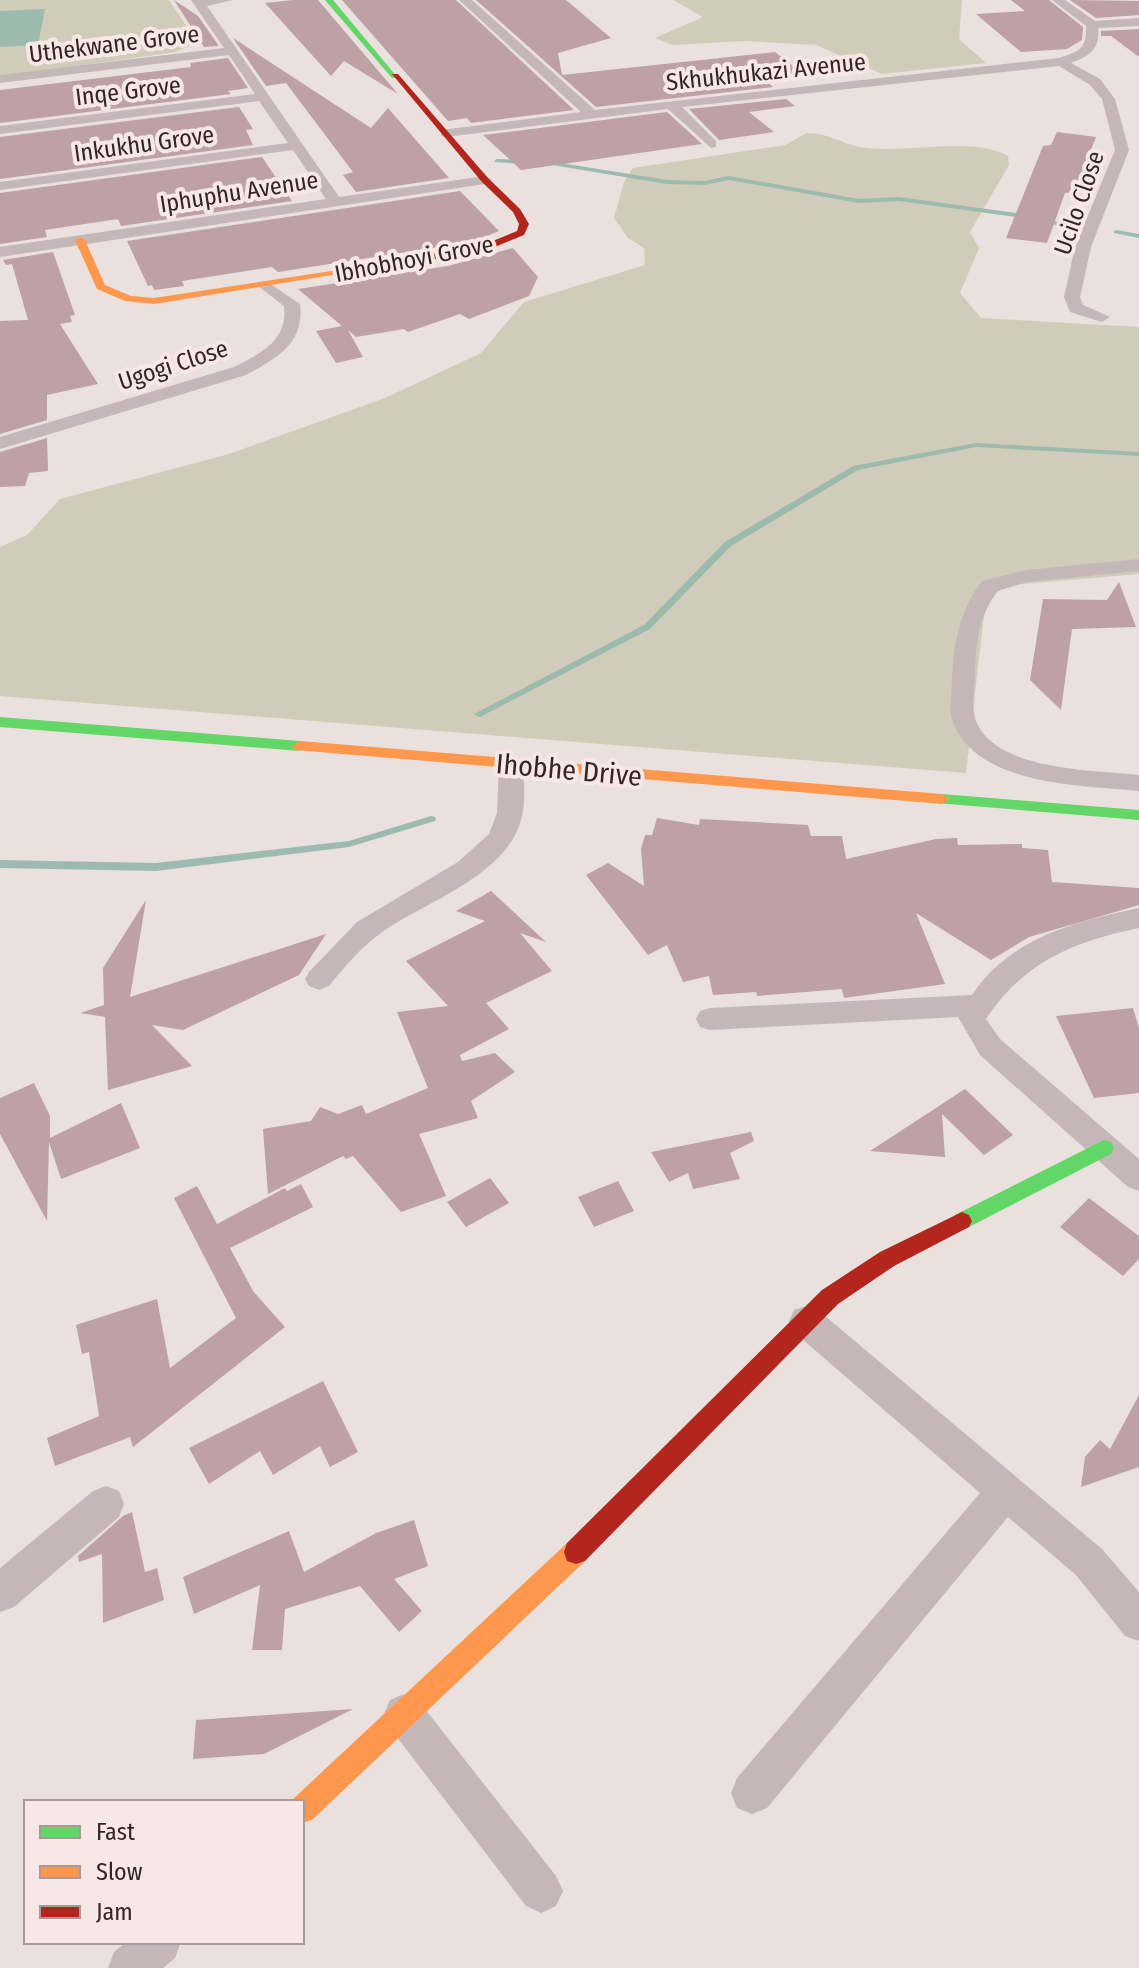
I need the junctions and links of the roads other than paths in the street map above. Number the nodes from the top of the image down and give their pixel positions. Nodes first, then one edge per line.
1 (227, 0) edge
2 (329, 0) edge
3 (465, 0) edge
4 (1058, 0) edge
5 (198, 1) edge
6 (1139, 22) edge
7 (1092, 25) junction
8 (233, 51) junction
9 (1061, 62) junction
10 (0, 79) edge
11 (261, 97) junction
12 (671, 104) junction
13 (591, 114) junction
14 (0, 130) edge
15 (446, 133) junction
16 (711, 144) dead end
17 (294, 146) junction
18 (485, 180) junction
19 (0, 186) edge
20 (335, 202) junction
21 (80, 240) junction
22 (0, 252) edge
23 (266, 286) junction
24 (1102, 317) dead end
25 (0, 443) edge
26 (1139, 565) edge
27 (0, 722) edge
28 (511, 765) junction
29 (1139, 783) edge
30 (1139, 815) edge
31 (1139, 918) edge
32 (319, 979) dead end
33 (979, 1005) junction
34 (710, 1019) dead end
35 (1104, 1148) junction
36 (1139, 1178) edge
37 (806, 1321) junction
38 (1004, 1493) junction
39 (106, 1504) dead end
40 (0, 1593) edge
41 (1139, 1622) edge
42 (404, 1714) junction
43 (752, 1793) dead end
44 (304, 1808) edge
45 (541, 1891) dead end

1 - 5 street
2 - 15 street, Ibhobhoyi Grove
3 - 13 street
4 - 7 street
5 - 8 street
6 - 7 street
7 - 9 street, Skhukhukazi Avenue
8 - 10 street, Uthekwane Grove
8 - 11 street
9 - 12 street, Skhukhukazi Avenue
9 - 24 street, Ucilo Close
11 - 14 street, Inqe Grove
11 - 17 street
12 - 13 street, Skhukhukazi Avenue
12 - 16 street
13 - 15 street, Skhukhukazi Avenue
15 - 18 street, Ibhobhoyi Grove
17 - 19 street, Inkukhu Grove
17 - 20 street
18 - 20 street, Iphuphu Avenue
18 - 23 street, Ibhobhoyi Grove
20 - 21 street, Iphuphu Avenue
21 - 22 street, Iphuphu Avenue
21 - 23 street, Ibhobhoyi Grove
23 - 25 street, Ugogi Close
26 - 29 street
27 - 28 street, Ihobhe Drive
28 - 30 street, Ihobhe Drive
28 - 32 street
31 - 33 street
33 - 34 street
33 - 35 street
35 - 36 street
35 - 37 street
37 - 38 street
37 - 42 street
38 - 41 street
38 - 43 street
39 - 40 street
42 - 44 street
42 - 45 street

